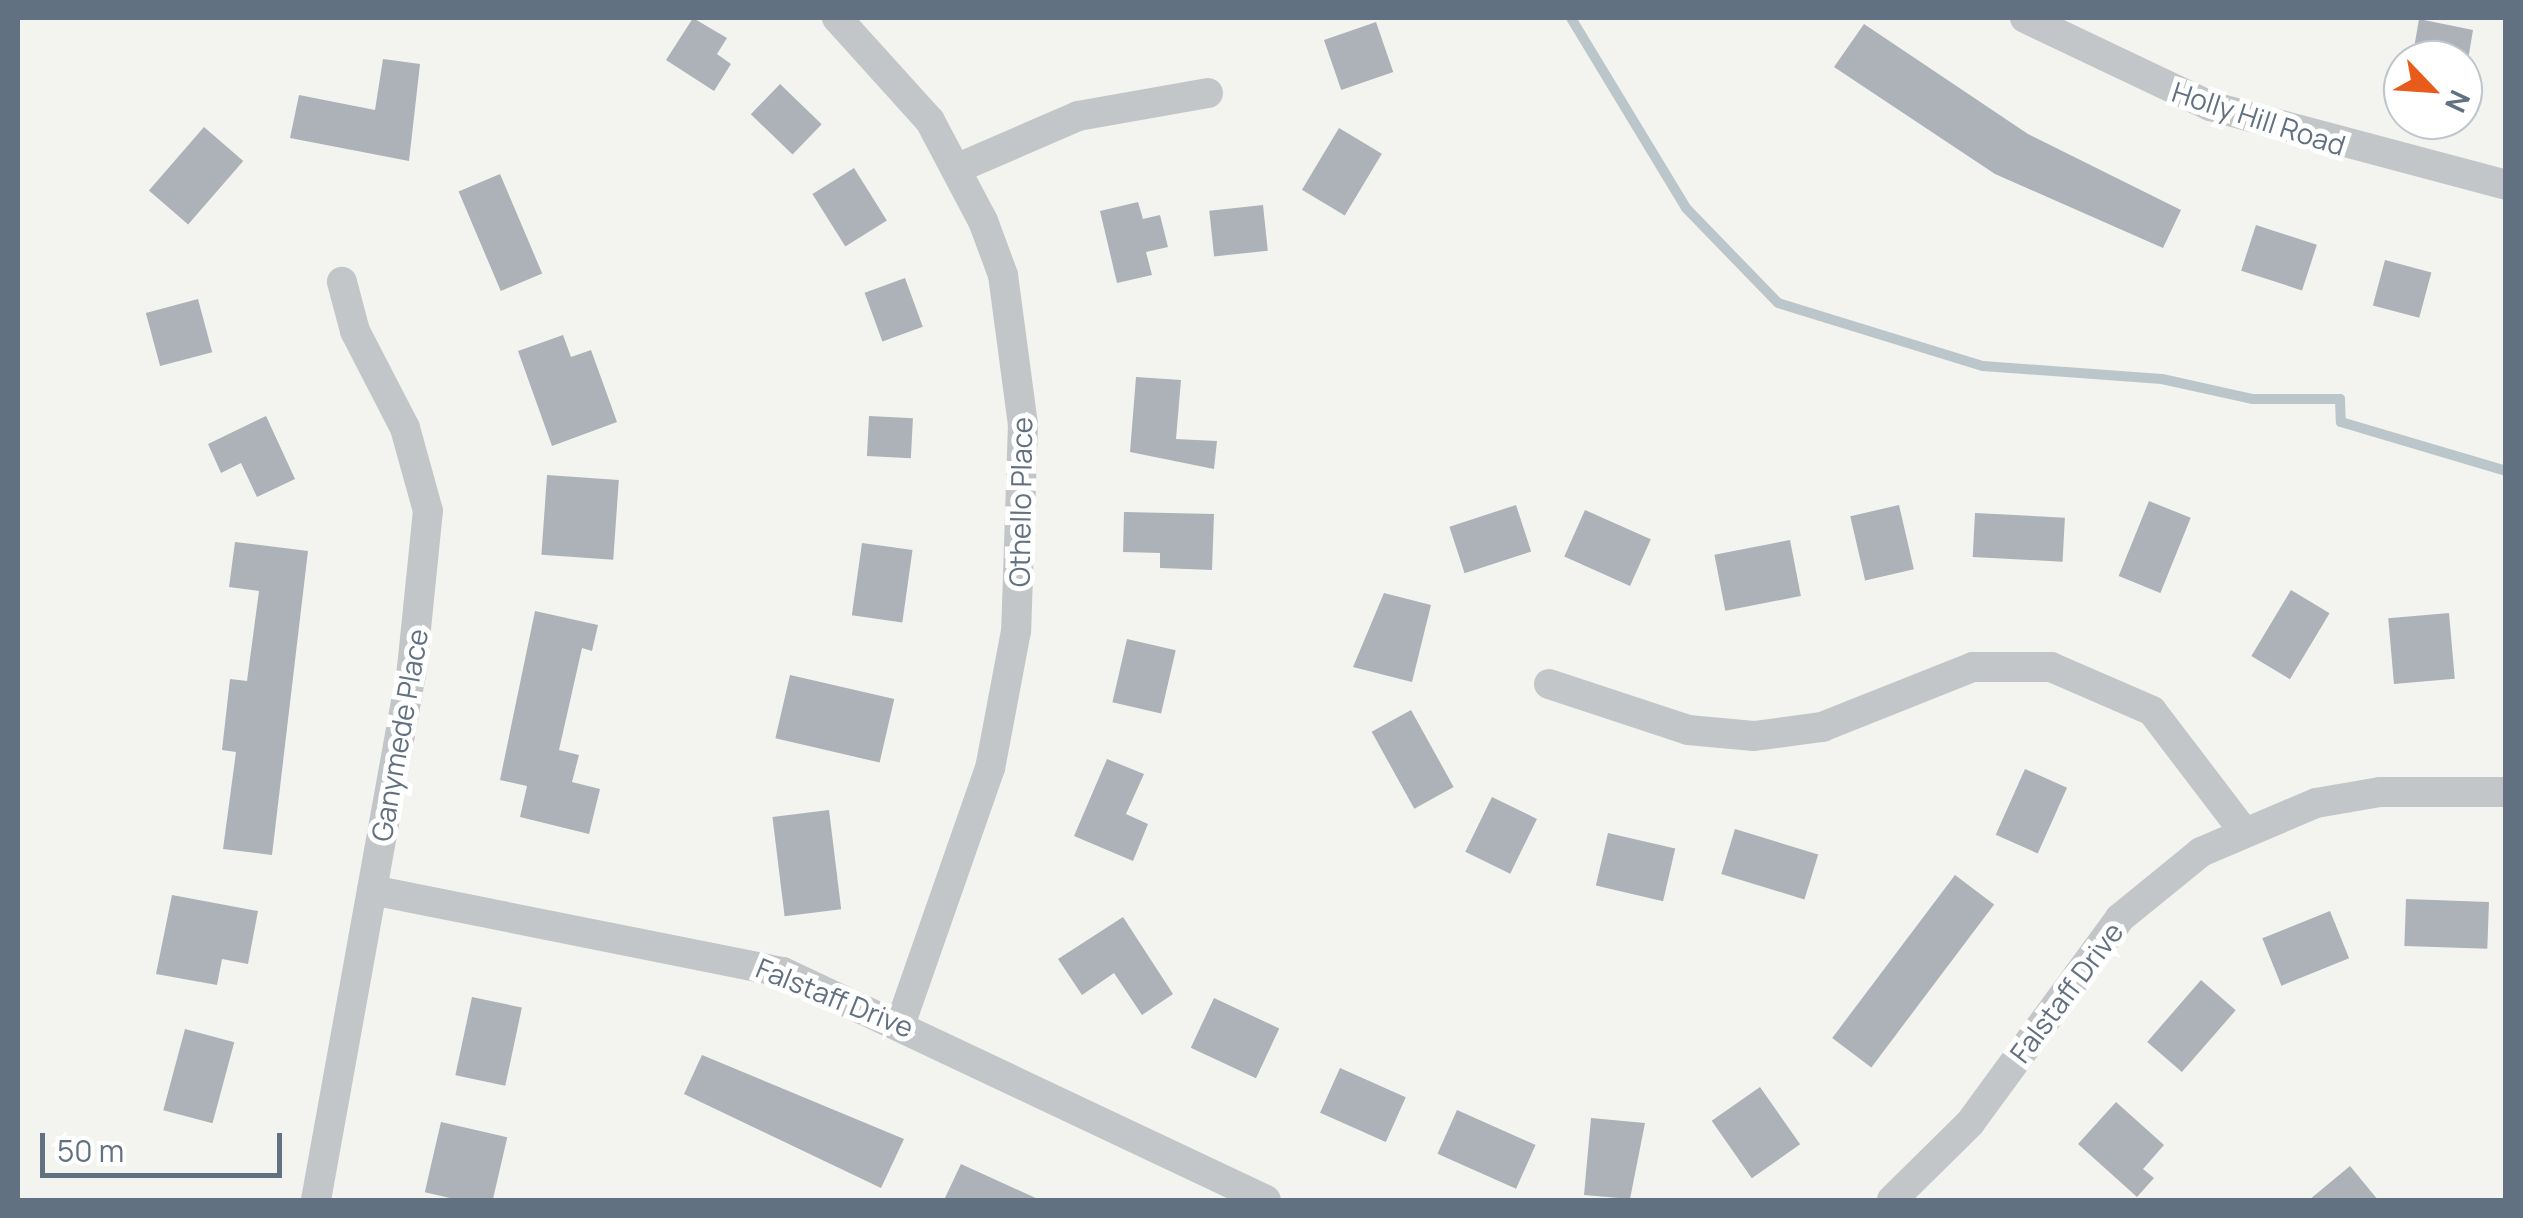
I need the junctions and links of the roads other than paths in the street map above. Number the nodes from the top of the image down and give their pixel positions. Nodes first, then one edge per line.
1 (837, 18) edge
2 (2025, 18) edge
3 (1208, 93) dead end
4 (958, 168) junction
5 (2506, 185) edge
6 (342, 282) dead end
7 (1549, 684) dead end
8 (2506, 792) edge
9 (2242, 828) junction
10 (372, 890) junction
11 (901, 1022) junction
12 (316, 1200) edge
13 (1266, 1200) edge
14 (1892, 1200) edge

1 - 4 street, Othello Place
2 - 5 street, Holly Hill Road
3 - 4 street
4 - 11 street, Othello Place
6 - 10 street, Ganymede Place
7 - 9 street
8 - 9 street, Falstaff Drive
9 - 14 street, Falstaff Drive
10 - 11 street, Falstaff Drive
10 - 12 street, Ganymede Place
11 - 13 street, Falstaff Drive

